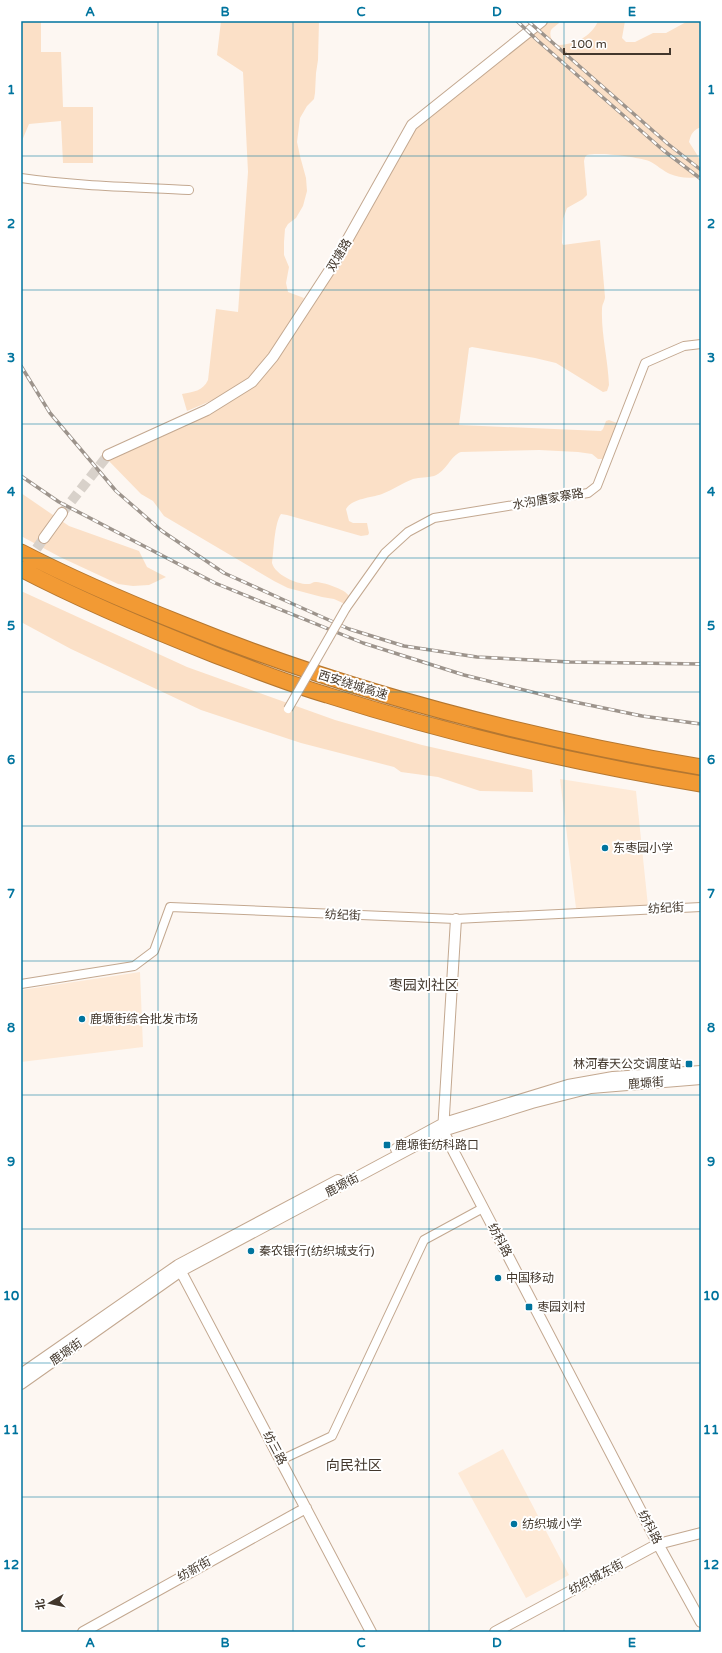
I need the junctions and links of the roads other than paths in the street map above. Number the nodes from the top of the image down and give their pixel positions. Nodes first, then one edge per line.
1 (542, 21) edge
2 (21, 178) edge
3 (189, 190) dead end
4 (701, 344) edge
5 (108, 455) tunnel mouth
6 (62, 513) tunnel mouth
7 (44, 538) tunnel mouth
8 (24, 553) edge
9 (21, 569) edge
10 (288, 708) dead end
11 (701, 767) edge
12 (701, 784) edge
13 (701, 907) edge
14 (456, 919) junction
15 (21, 984) edge
16 (701, 1071) edge
17 (701, 1079) edge
18 (444, 1127) junction
19 (483, 1208) junction
20 (179, 1268) junction
21 (21, 1374) edge
22 (21, 1384) edge
23 (281, 1460) junction
24 (306, 1508) junction
25 (701, 1533) edge
26 (658, 1544) junction
27 (701, 1622) edge
28 (83, 1632) edge
29 (371, 1632) edge
30 (495, 1632) edge

1 - 5 street, 双塘路
2 - 3 street
4 - 10 street, 水沟唐家寨路, bridge
6 - 7 street
8 - 11 highway, 西安绕城高速
9 - 12 highway, 西安绕城高速
13 - 14 street, 纺纪街
14 - 15 street, 纺纪街
14 - 18 street
16 - 18 street, 鹿塬街
17 - 18 street, 鹿塬街
18 - 19 street, 纺科路
18 - 20 street, 鹿塬街
19 - 23 street
19 - 26 street, 纺科路
20 - 21 street, 鹿塬街
20 - 22 street, 鹿塬街
20 - 23 street, 纺三路
23 - 24 street, 纺三路
24 - 28 street, 纺新街
24 - 29 street, 纺三路
25 - 26 street, 纺织城东街
26 - 27 street, 纺科路
26 - 30 street, 纺织城东街

